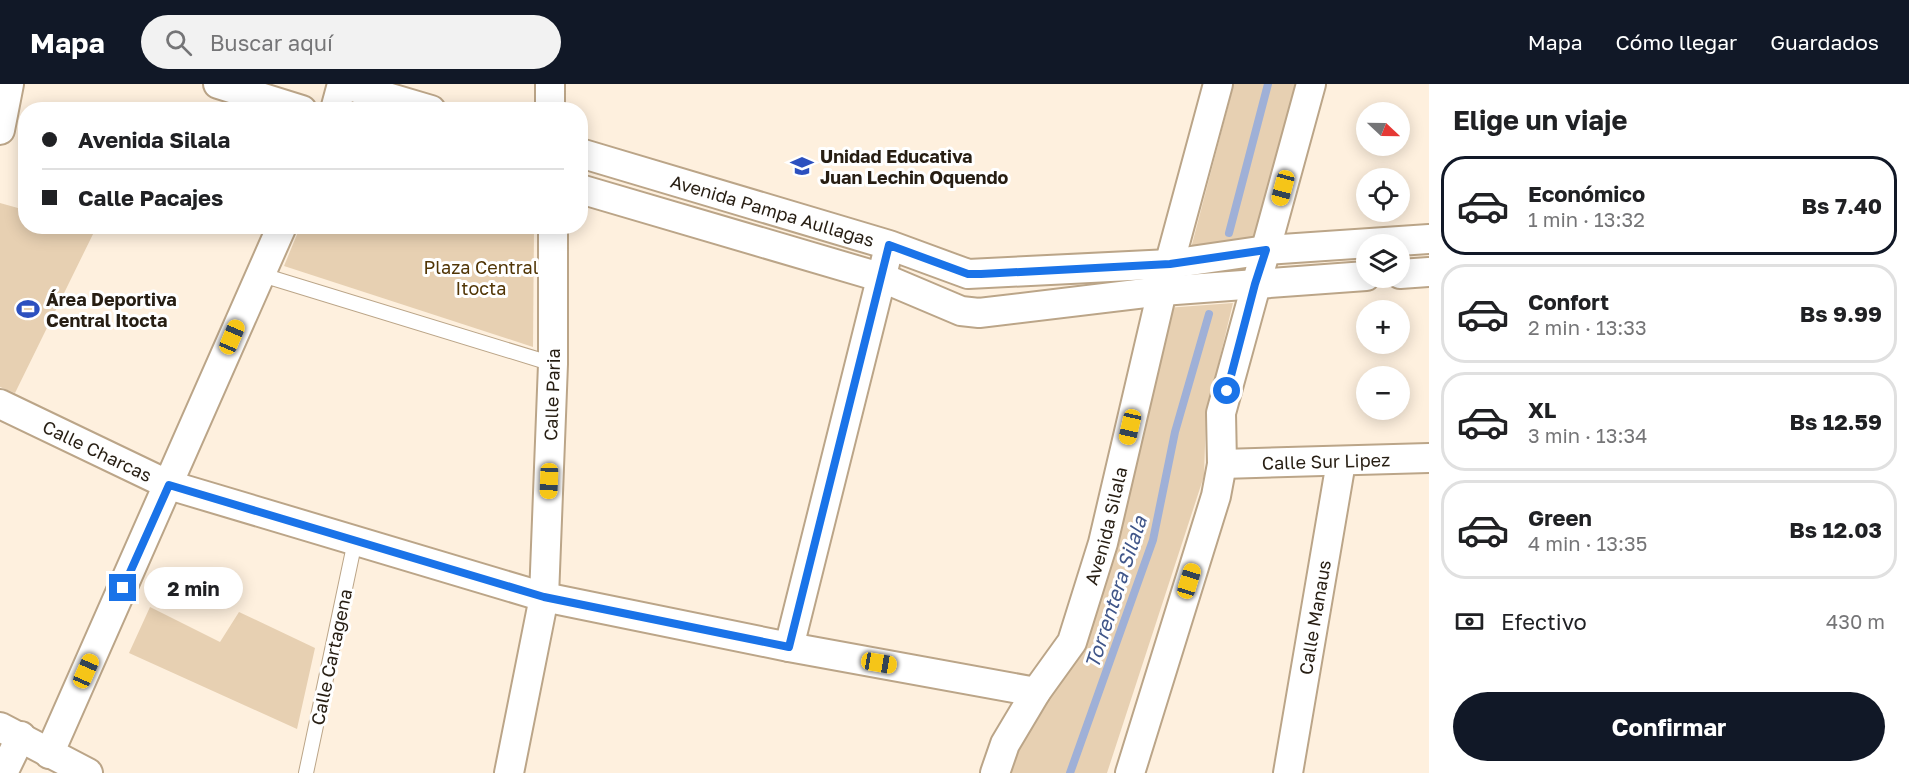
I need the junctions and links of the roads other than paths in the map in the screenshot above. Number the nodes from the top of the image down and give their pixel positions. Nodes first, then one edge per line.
1 (9, 84) edge
2 (218, 84) edge
3 (343, 84) edge
4 (550, 84) edge
5 (1218, 84) edge
6 (1311, 84) edge
7 (276, 102) edge
8 (337, 102) edge
9 (404, 102) edge
10 (550, 102) edge
11 (0, 130) edge
12 (588, 155) edge
13 (588, 191) edge
14 (278, 234) edge
15 (553, 234) edge
16 (1429, 239) edge
17 (889, 245) junction
18 (1266, 250) junction
19 (1170, 264) junction
20 (1429, 272) edge
21 (1410, 273) edge
22 (259, 274) junction
23 (1356, 277) edge
24 (883, 278) junction
25 (1255, 284) junction
26 (1162, 291) junction
27 (553, 364) junction
28 (0, 404) edge
29 (1429, 458) edge
30 (1341, 462) junction
31 (1222, 464) junction
32 (169, 485) junction
33 (355, 541) junction
34 (544, 597) junction
35 (789, 647) junction
36 (1036, 692) junction
37 (11, 732) edge
38 (49, 754) junction
39 (3, 773) edge
40 (88, 773) edge
41 (306, 773) edge
42 (509, 773) edge
43 (995, 773) edge
44 (1130, 773) edge
45 (1288, 773) edge

1 - 11 street
2 - 7 street
3 - 8 street
3 - 9 street
4 - 10 street
5 - 19 street, Avenida Silala
6 - 18 street
12 - 17 street, Avenida Pampa Aullagas
13 - 24 street, Avenida Pampa Aullagas
14 - 22 street
15 - 27 street, Calle Paria
16 - 18 street, Avenida Pampa Aullagas
17 - 19 street, Avenida Pampa Aullagas
17 - 24 street
18 - 19 street, Avenida Pampa Aullagas
18 - 25 street
19 - 26 street, Avenida Silala
20 - 21 street
22 - 27 lane
22 - 32 street
23 - 25 street, Avenida Pampa Aullagas
24 - 26 street, Avenida Pampa Aullagas
24 - 35 street
25 - 26 street, Avenida Pampa Aullagas
25 - 31 street
26 - 36 street, Avenida Silala
27 - 34 street, Calle Paria
28 - 32 street, Calle Charcas
29 - 30 street, Calle Sur Lipez
30 - 31 street, Calle Sur Lipez
30 - 45 street, Calle Manaus
31 - 44 street
32 - 33 street, Calle Charcas
32 - 38 street
33 - 34 street, Calle Charcas
33 - 41 lane, Calle Cartagena
34 - 35 street, Calle Charcas
34 - 42 street, Calle Paria
35 - 36 street, Calle Charcas
36 - 43 street, Avenida Silala
37 - 38 street
37 - 39 street
38 - 40 street

